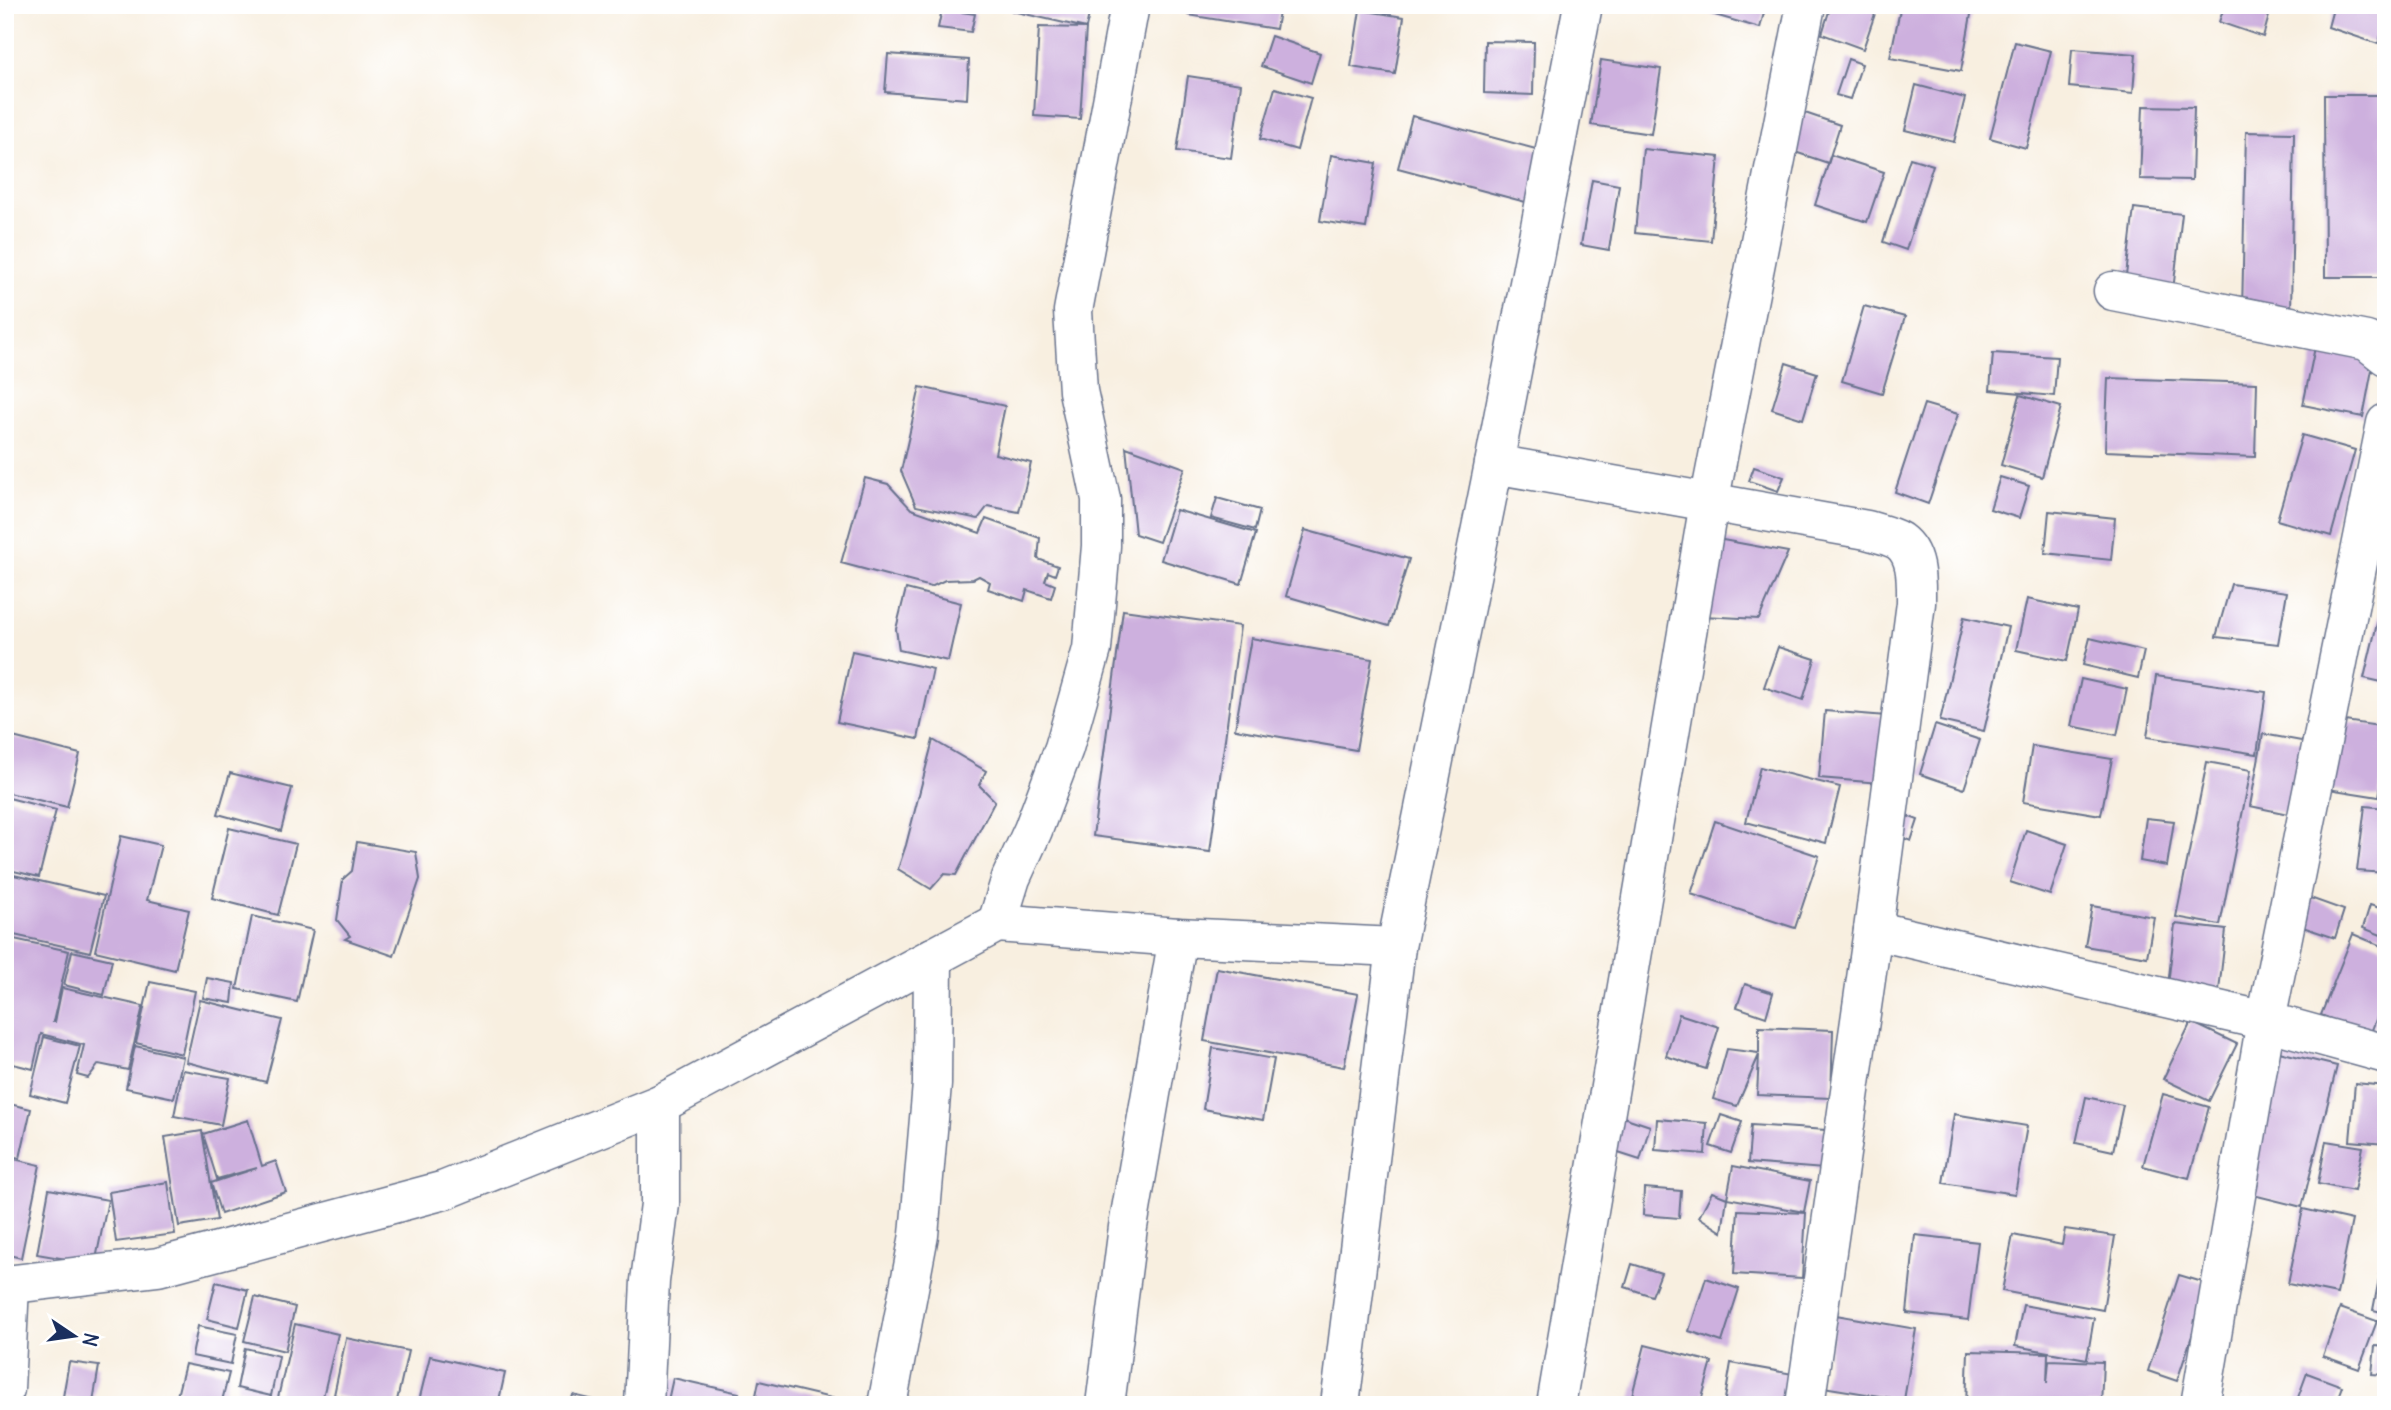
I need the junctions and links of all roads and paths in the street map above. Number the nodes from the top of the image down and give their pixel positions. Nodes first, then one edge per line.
1 (1130, 5) edge
2 (1583, 5) edge
3 (1806, 5) edge
4 (2113, 291) dead end
5 (2386, 356) edge
6 (2386, 423) edge
7 (1494, 464) junction
8 (1709, 503) junction
9 (997, 923) junction
10 (1873, 930) junction
11 (1178, 937) junction
12 (1395, 947) junction
13 (933, 957) junction
14 (2266, 1021) junction
15 (2386, 1054) edge
16 (660, 1104) junction
17 (8, 1285) edge
18 (5, 1389) edge
19 (644, 1405) edge
20 (887, 1405) edge
21 (1105, 1405) edge
22 (1340, 1405) edge
23 (1556, 1405) edge
24 (1805, 1405) edge
25 (2200, 1405) edge

1 - 9 street
2 - 7 street
3 - 8 street
4 - 5 street
6 - 14 street
7 - 8 street
7 - 12 street
8 - 10 street
8 - 23 street
9 - 11 street
9 - 13 street
10 - 14 street
10 - 24 street
11 - 12 street
11 - 21 street
12 - 22 street
13 - 16 street
13 - 20 street
14 - 15 street
14 - 25 street
16 - 17 street
16 - 19 street
17 - 18 street

